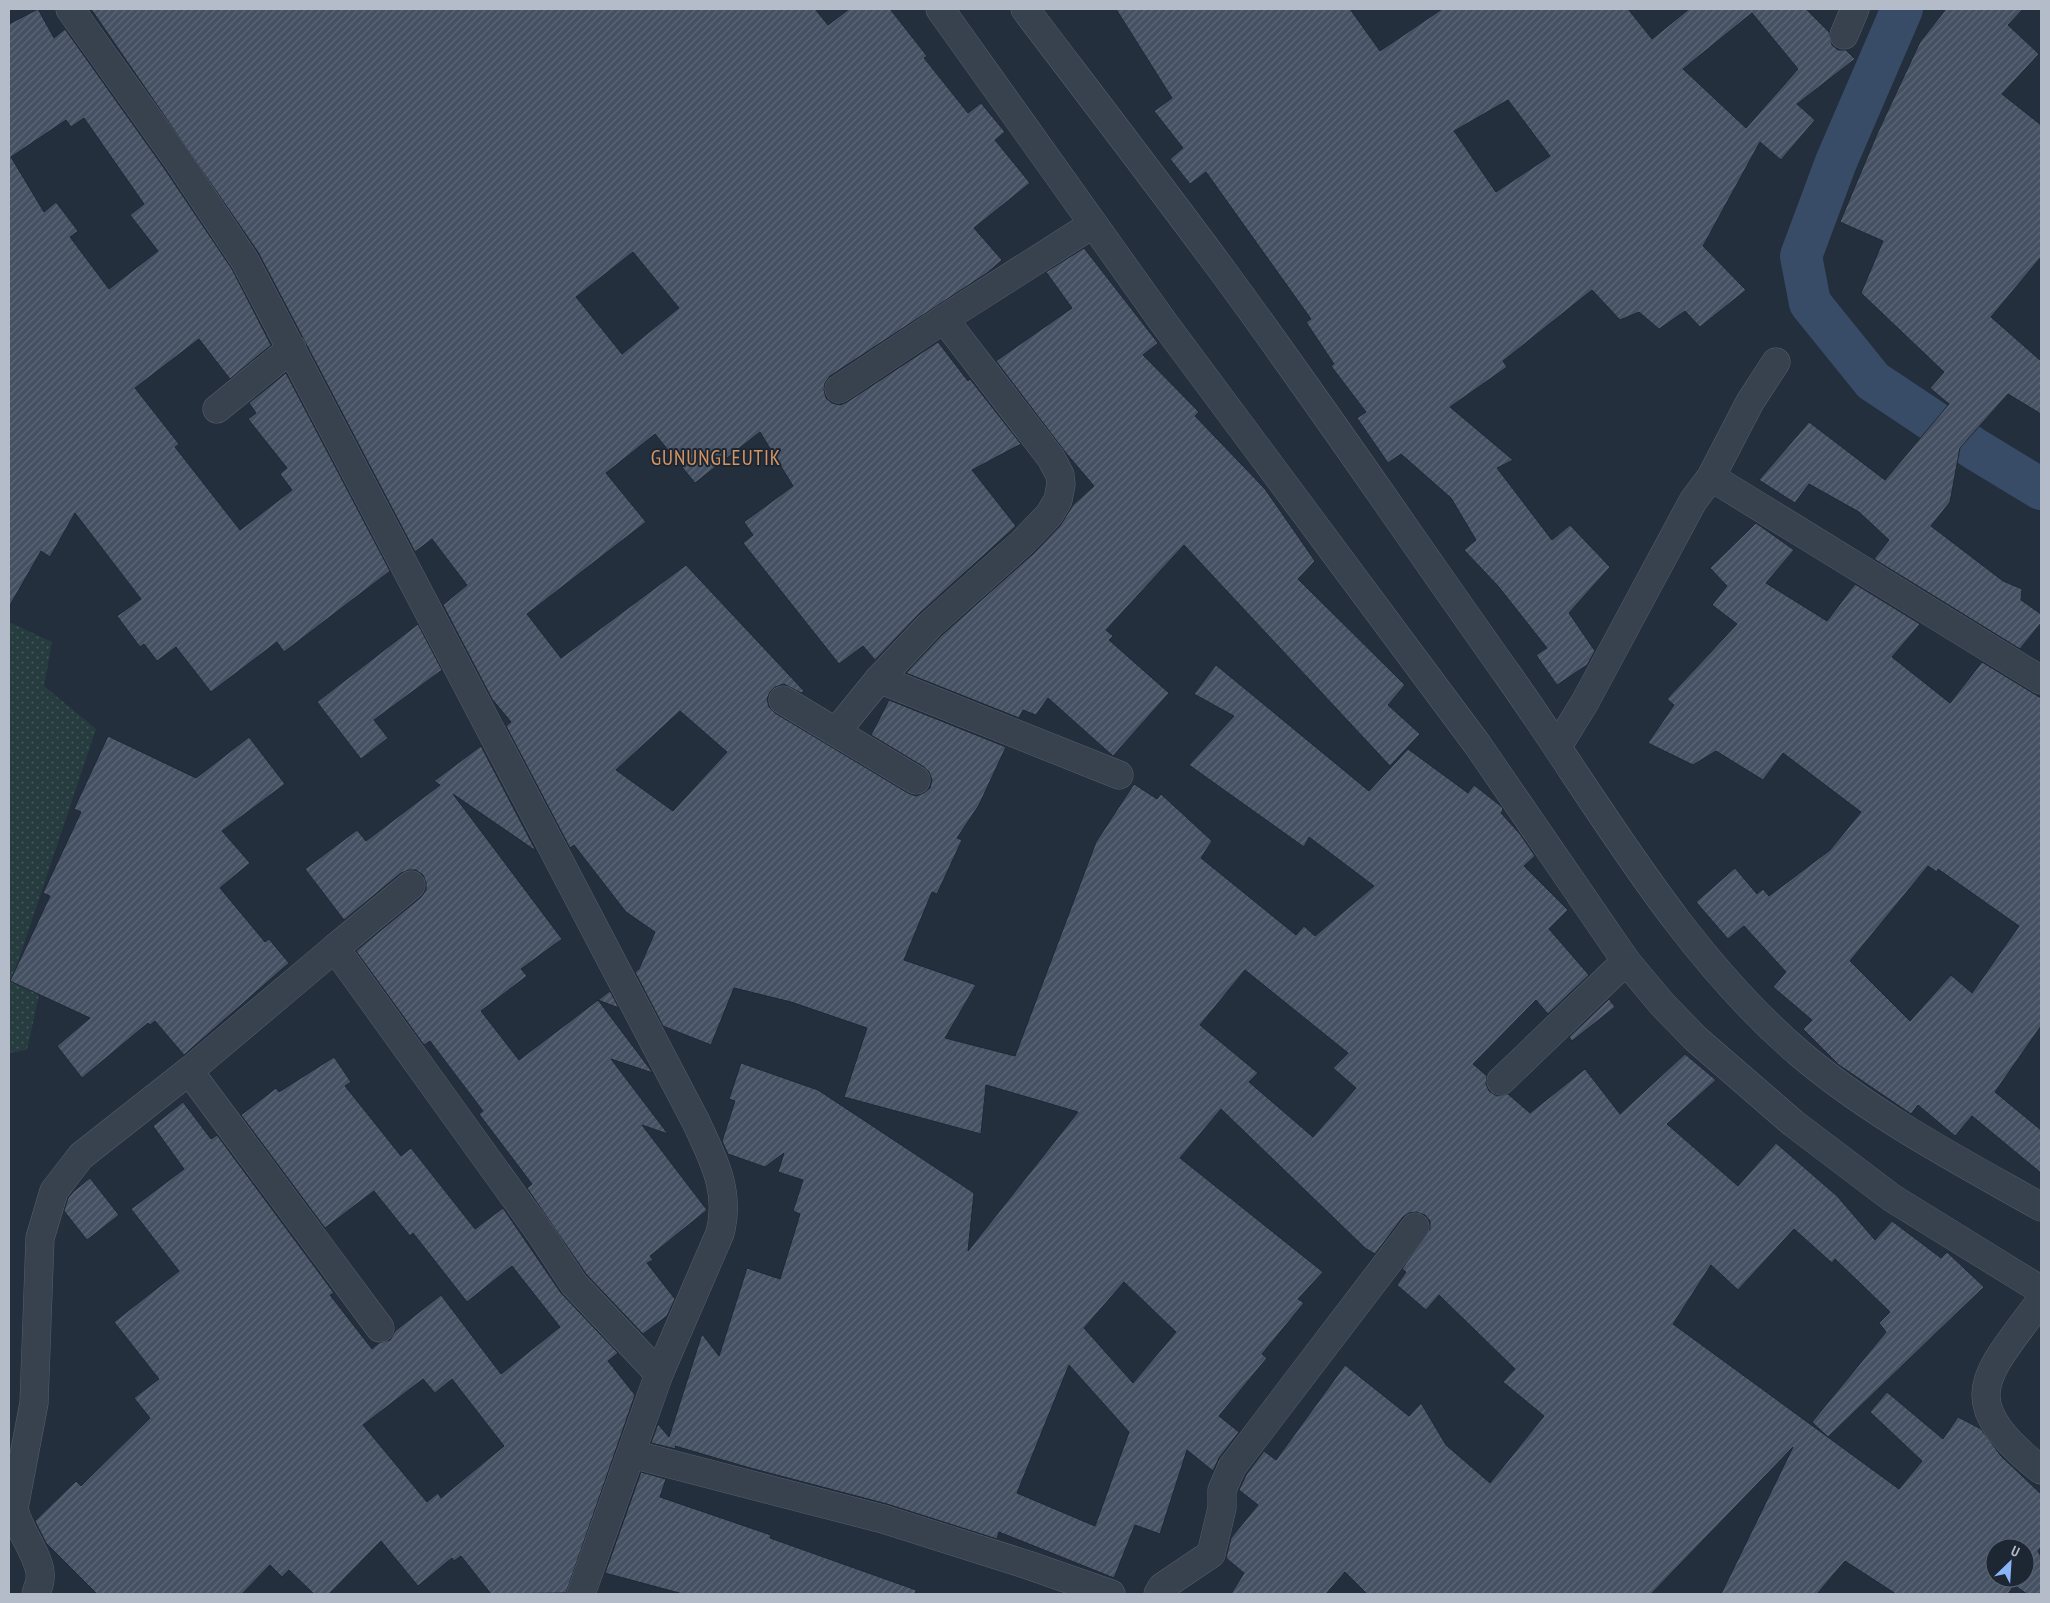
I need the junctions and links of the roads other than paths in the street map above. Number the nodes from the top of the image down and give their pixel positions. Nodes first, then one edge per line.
1 (70, 9) edge
2 (940, 9) edge
3 (1025, 9) edge
4 (1855, 9) edge
5 (1844, 35) dead end
6 (1093, 224) junction
7 (944, 319) junction
8 (292, 348) junction
9 (1776, 362) dead end
10 (839, 389) dead end
11 (217, 408) dead end
12 (1711, 477) junction
13 (879, 678) junction
14 (2041, 680) edge
15 (783, 700) dead end
16 (836, 732) junction
17 (1558, 746) junction
18 (1119, 775) dead end
19 (916, 780) dead end
20 (411, 885) dead end
21 (334, 948) junction
22 (1626, 961) junction
23 (189, 1071) junction
24 (1501, 1082) dead end
25 (2041, 1207) edge
26 (1415, 1227) dead end
27 (2041, 1290) edge
28 (2041, 1300) edge
29 (380, 1328) dead end
30 (659, 1374) junction
31 (632, 1454) junction
32 (2041, 1470) edge
33 (36, 1594) edge
34 (581, 1594) edge
35 (1111, 1594) edge
36 (1158, 1594) edge

1 - 8 street
2 - 6 street
3 - 17 street
4 - 5 street
6 - 7 street
6 - 22 street
7 - 10 street
7 - 13 street
8 - 11 street
8 - 30 street
9 - 12 street
12 - 14 street
12 - 17 street
13 - 16 street
13 - 18 street
15 - 16 street
16 - 19 street
17 - 25 street
20 - 21 street
21 - 23 street
21 - 30 street
22 - 24 street
22 - 27 street
23 - 29 street
23 - 33 street
26 - 36 street
28 - 32 street
30 - 31 street
31 - 34 street
31 - 35 street

